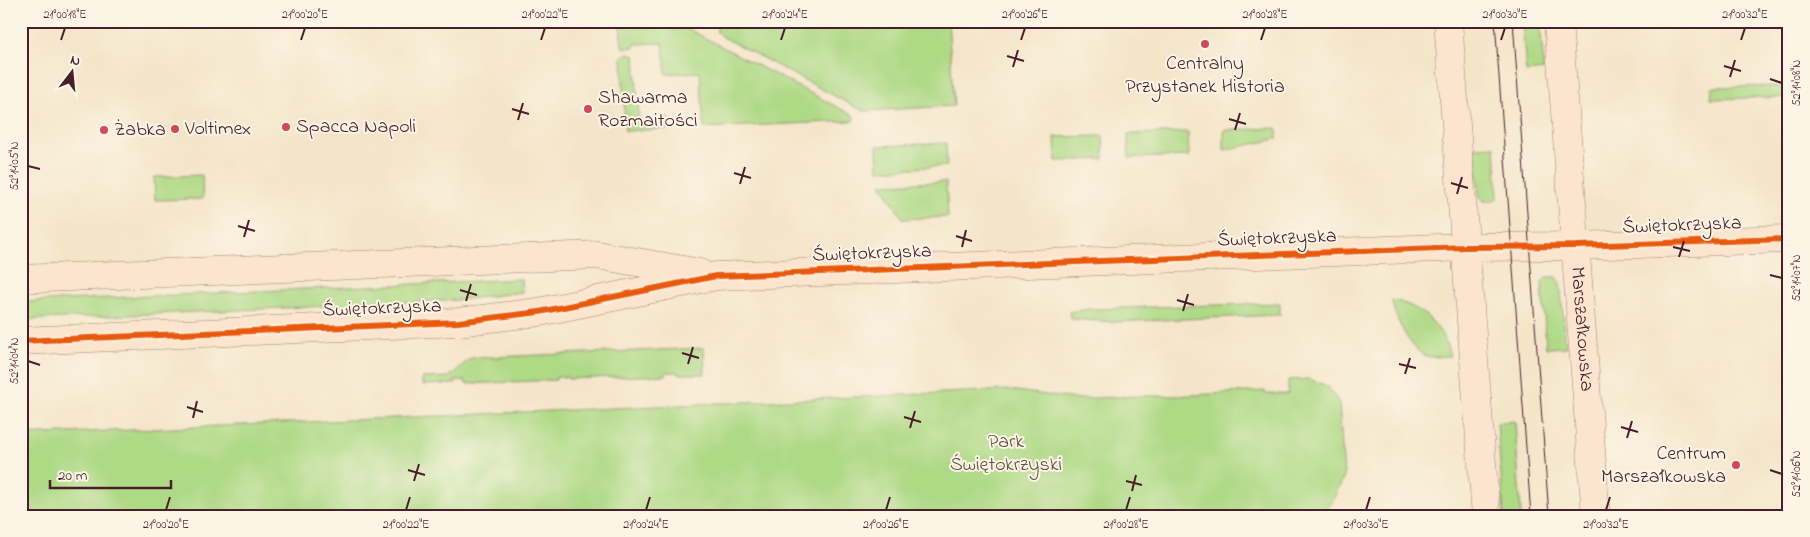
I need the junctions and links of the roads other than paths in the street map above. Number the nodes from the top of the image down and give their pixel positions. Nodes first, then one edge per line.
1 (1448, 21) edge
2 (1558, 21) edge
3 (1789, 239) edge
4 (1576, 246) junction
5 (1465, 248) junction
6 (716, 276) junction
7 (21, 279) edge
8 (21, 341) edge
9 (1486, 516) edge
10 (1596, 516) edge

1 - 5 street
2 - 4 street, Marszałkowska
3 - 4 street, Świętokrzyska
4 - 5 street, Świętokrzyska
4 - 10 street, Marszałkowska
5 - 6 street, Świętokrzyska
5 - 9 street
6 - 7 street, Świętokrzyska
6 - 8 street, Świętokrzyska

